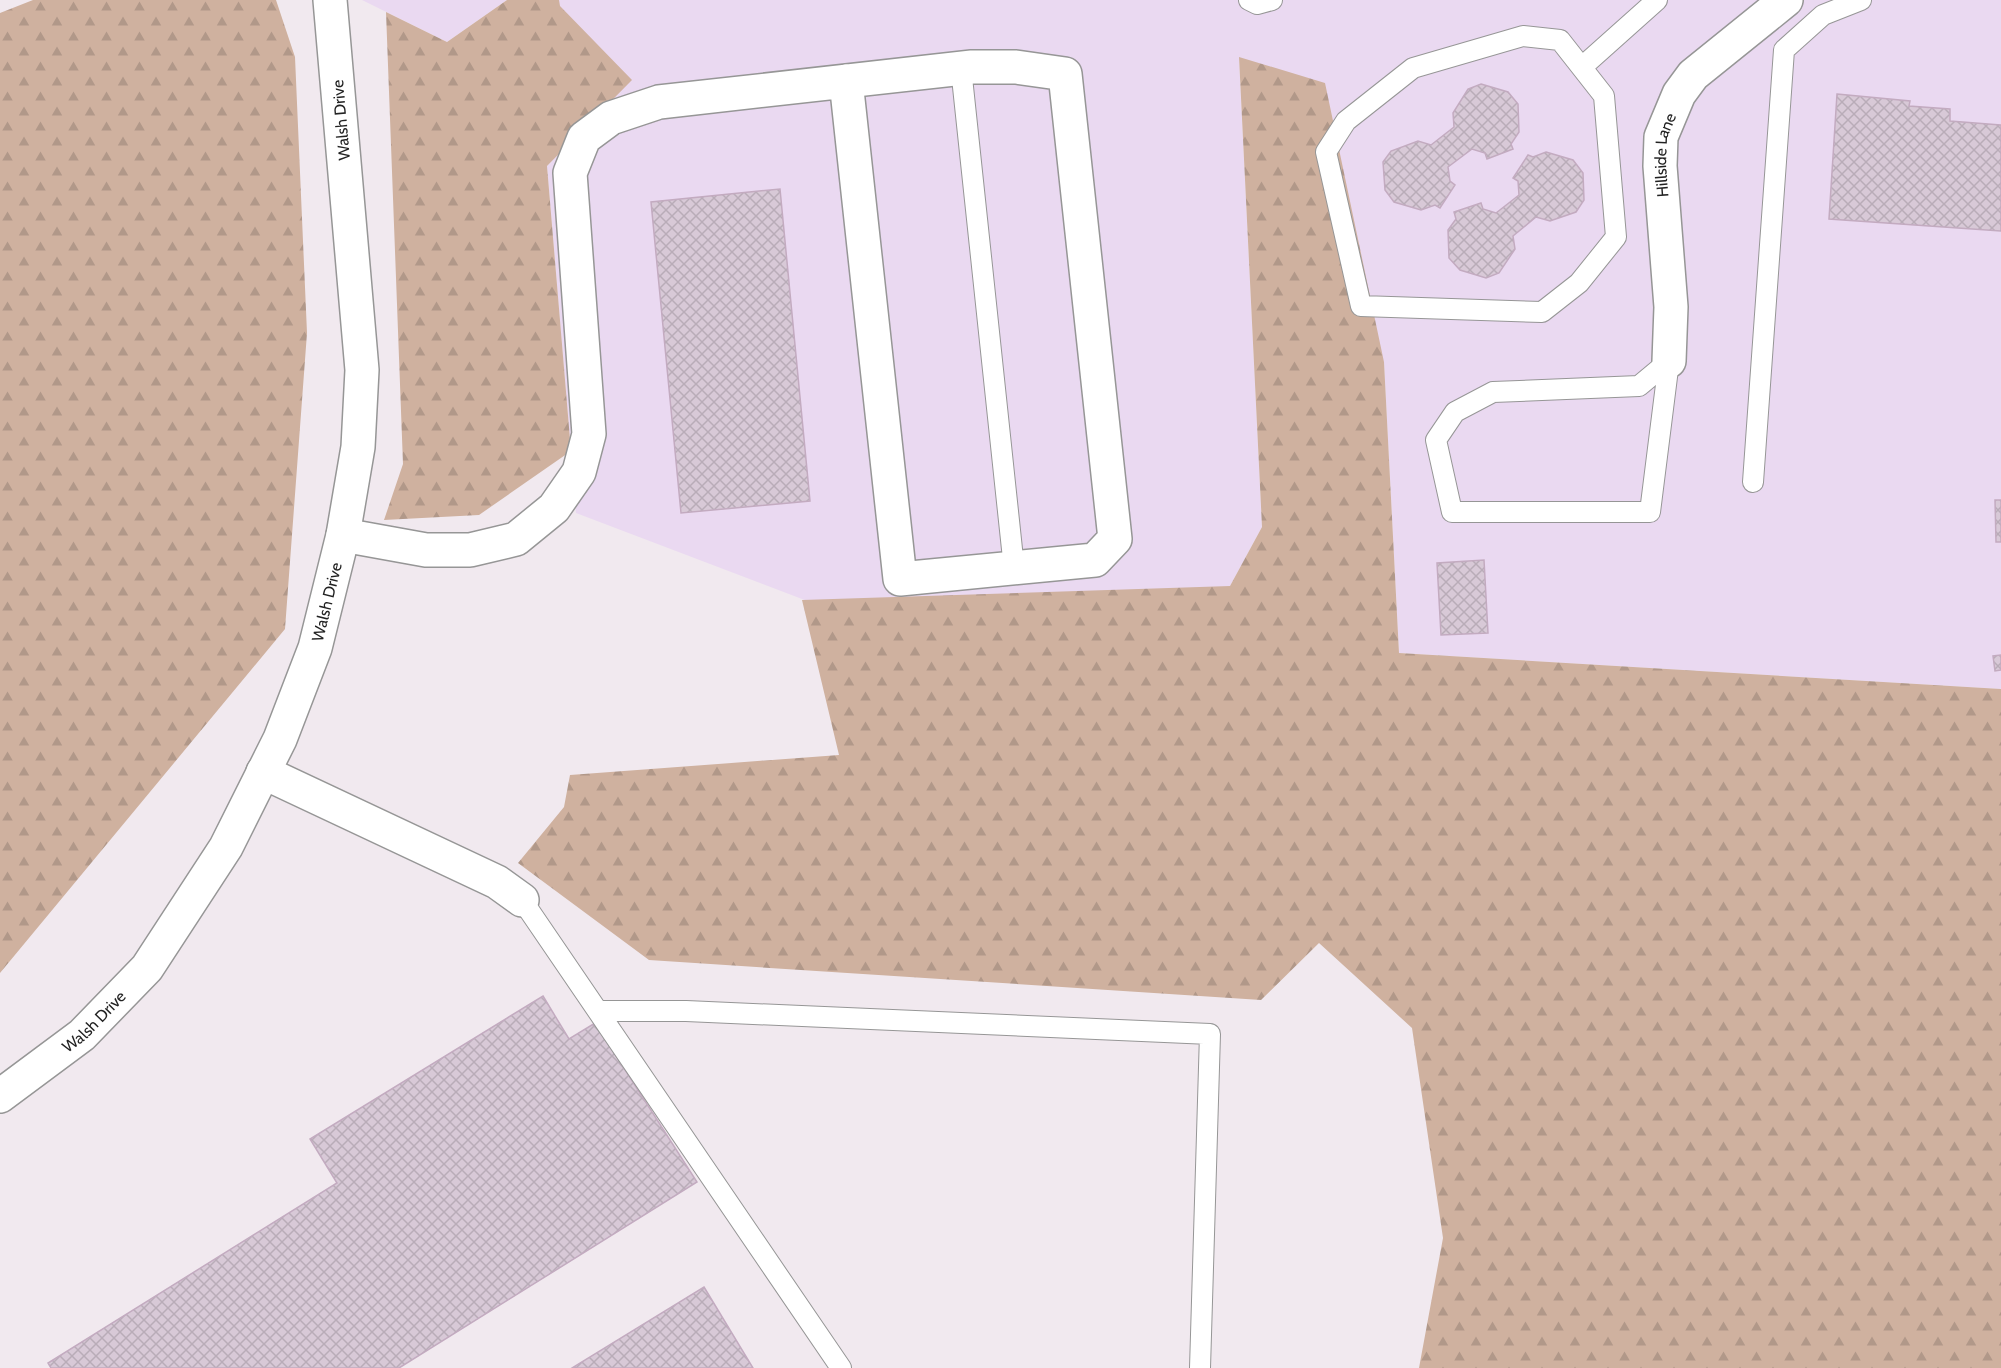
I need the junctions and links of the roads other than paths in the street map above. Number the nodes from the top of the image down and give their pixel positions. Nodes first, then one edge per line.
1 (330, 0) edge
2 (1249, 0) edge
3 (1272, 0) edge
4 (1658, 0) edge
5 (1785, 0) edge
6 (1861, 0) edge
7 (1582, 67) junction
8 (961, 68) junction
9 (846, 81) junction
10 (1669, 361) junction
11 (1753, 482) dead end
12 (343, 535) junction
13 (1014, 568) junction
14 (263, 772) junction
15 (522, 900) joint
16 (598, 1011) junction
17 (0, 1096) edge
18 (841, 1368) edge
19 (1200, 1368) edge

1 - 12 street, Walsh Drive
2 - 3 lane
4 - 7 lane
5 - 10 street, Hillside Lane
6 - 11 lane
7 - 7 lane
8 - 9 street
8 - 13 lane
8 - 13 street
9 - 12 street
9 - 13 street
10 - 10 lane
12 - 14 street, Walsh Drive
14 - 15 street
14 - 17 street, Walsh Drive
15 - 16 lane
16 - 18 lane
16 - 19 lane

